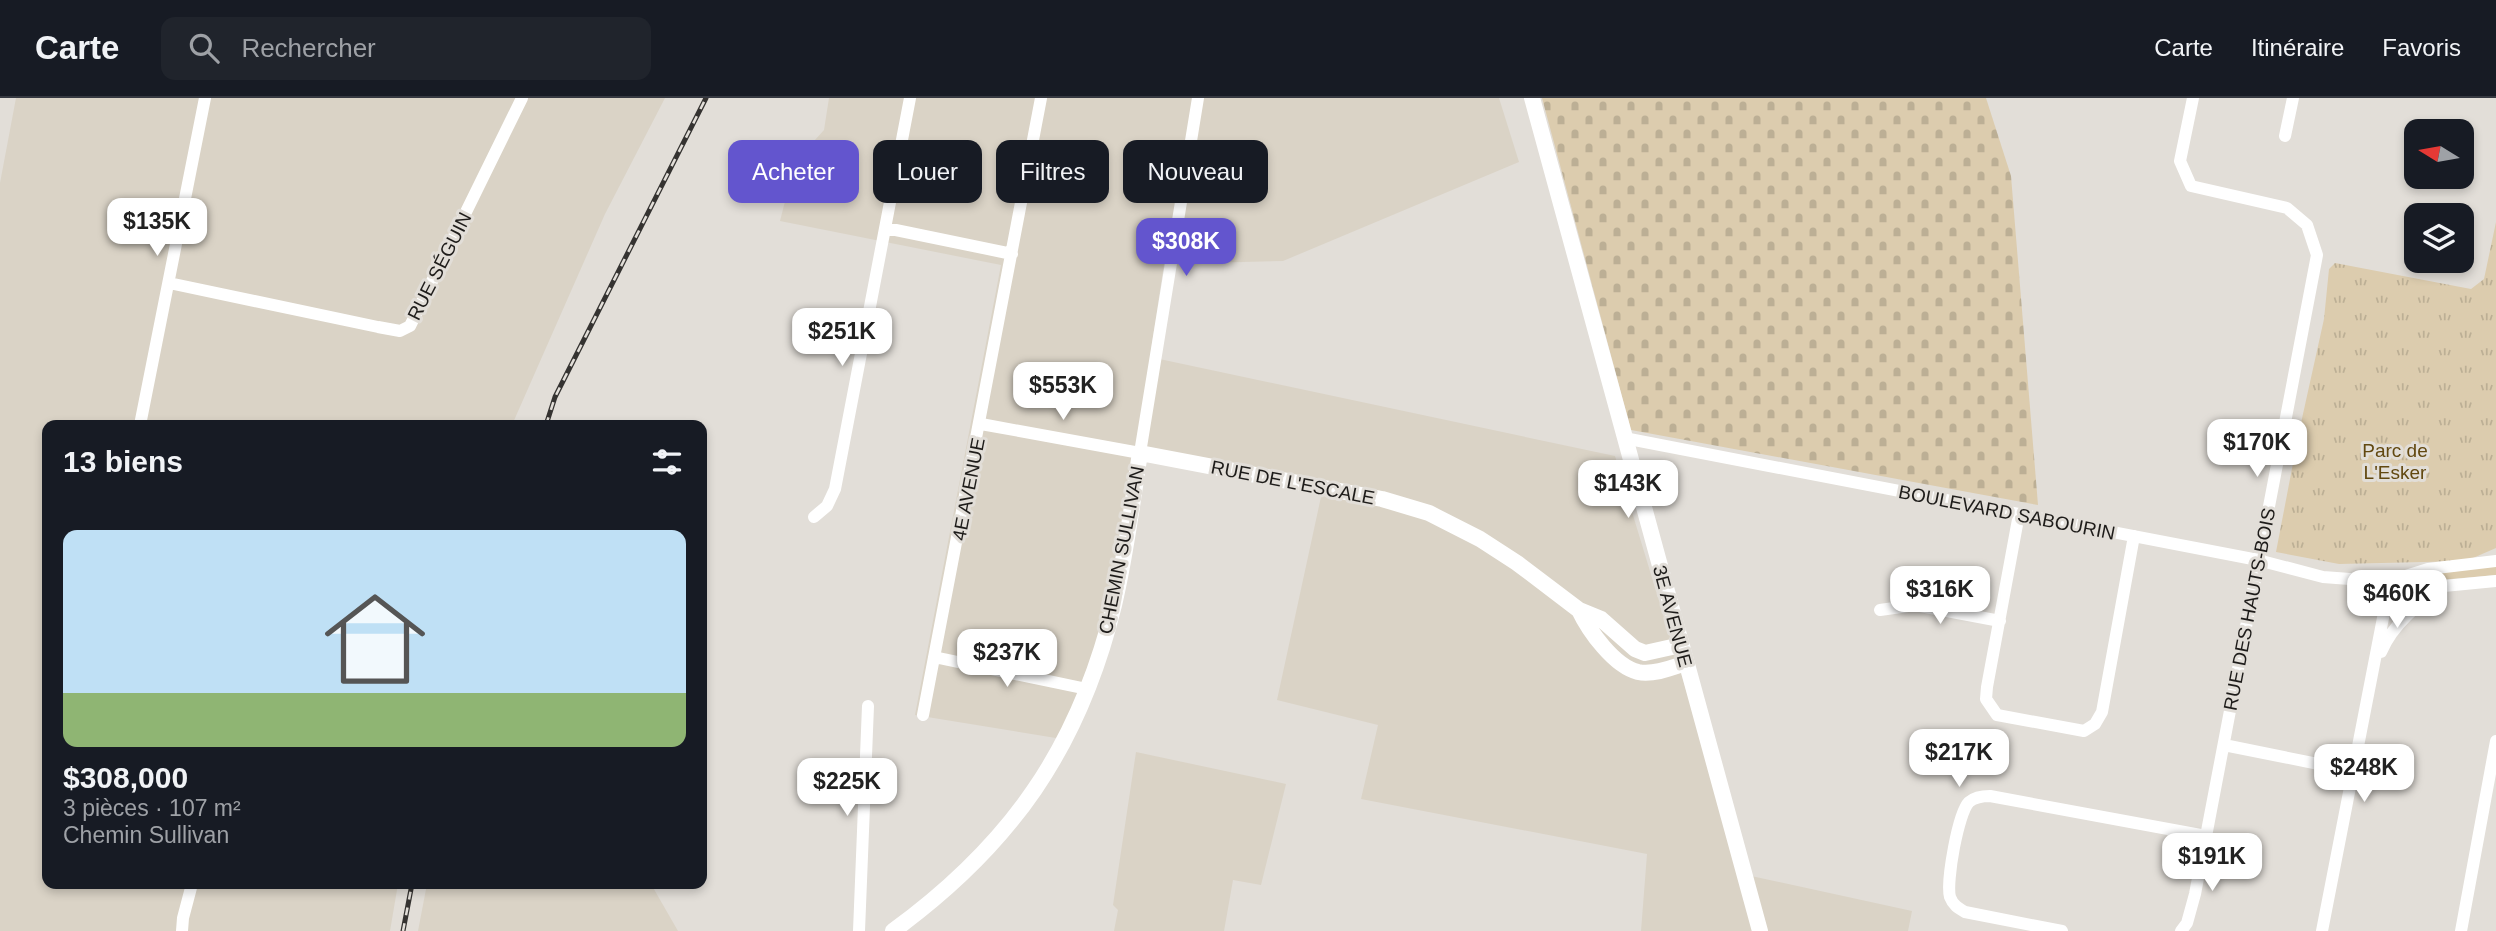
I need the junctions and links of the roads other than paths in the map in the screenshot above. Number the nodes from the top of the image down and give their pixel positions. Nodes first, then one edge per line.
1 (205, 98) edge
2 (522, 98) edge
3 (910, 98) edge
4 (1041, 98) edge
5 (1198, 98) edge
6 (1532, 98) edge
7 (2193, 98) edge
8 (2293, 98) edge
9 (2285, 136) dead end
10 (886, 228) junction
11 (1012, 254) junction
12 (169, 283) junction
13 (141, 420) edge
14 (981, 424) junction
15 (1624, 438) junction
16 (1140, 453) junction
17 (2020, 514) junction
18 (814, 517) dead end
19 (2134, 537) junction
20 (2258, 560) junction
21 (2494, 560) edge
22 (2496, 581) edge
23 (2390, 582) junction
24 (2444, 586) junction
25 (1579, 610) junction
26 (1880, 610) dead end
27 (2000, 621) junction
28 (1681, 645) junction
29 (934, 657) junction
30 (1686, 663) junction
31 (2372, 671) junction
32 (1087, 689) junction
33 (868, 706) dead end
34 (923, 715) dead end
35 (2496, 741) edge
36 (2224, 745) junction
37 (2353, 771) junction
38 (2206, 836) junction
39 (191, 889) edge
40 (182, 931) edge
41 (859, 931) edge
42 (893, 931) edge
43 (1760, 931) edge
44 (2062, 931) edge
45 (2181, 931) edge
46 (2322, 931) edge
47 (2461, 931) edge

1 - 12 street
2 - 12 street, RUE SÉGUIN
3 - 10 street
4 - 11 street, 4E AVENUE
5 - 16 street, CHEMIN SULLIVAN
6 - 15 main road, 3E AVENUE
7 - 20 street, RUE DES HAUTS-BOIS
8 - 9 street
10 - 11 street
10 - 18 street
11 - 14 street, 4E AVENUE
12 - 13 street
14 - 16 street, RUE DE L'ESCALE
14 - 29 street, 4E AVENUE
15 - 17 street, BOULEVARD SABOURIN
15 - 28 main road, 3E AVENUE
16 - 25 main road, RUE DE L'ESCALE
16 - 32 main road, CHEMIN SULLIVAN
17 - 19 street, BOULEVARD SABOURIN
17 - 27 street
19 - 20 street, BOULEVARD SABOURIN
19 - 27 street
20 - 23 street, BOULEVARD SABOURIN
20 - 36 street, RUE DES HAUTS-BOIS
21 - 23 street, BOULEVARD SABOURIN
22 - 24 street, BOULEVARD SABOURIN
23 - 24 street, BOULEVARD SABOURIN
23 - 31 street
24 - 31 street
25 - 28 main road, RUE DE L'ESCALE
25 - 30 main road, RUE DE L'ESCALE
26 - 27 street
28 - 30 main road, 3E AVENUE
29 - 32 street
29 - 34 street, 4E AVENUE
30 - 43 main road, 3E AVENUE
31 - 37 street
32 - 42 main road, CHEMIN SULLIVAN
33 - 41 street
35 - 47 street
36 - 37 street
36 - 38 street, RUE DES HAUTS-BOIS
37 - 46 street
38 - 44 street
38 - 45 street, RUE DES HAUTS-BOIS
39 - 40 street

